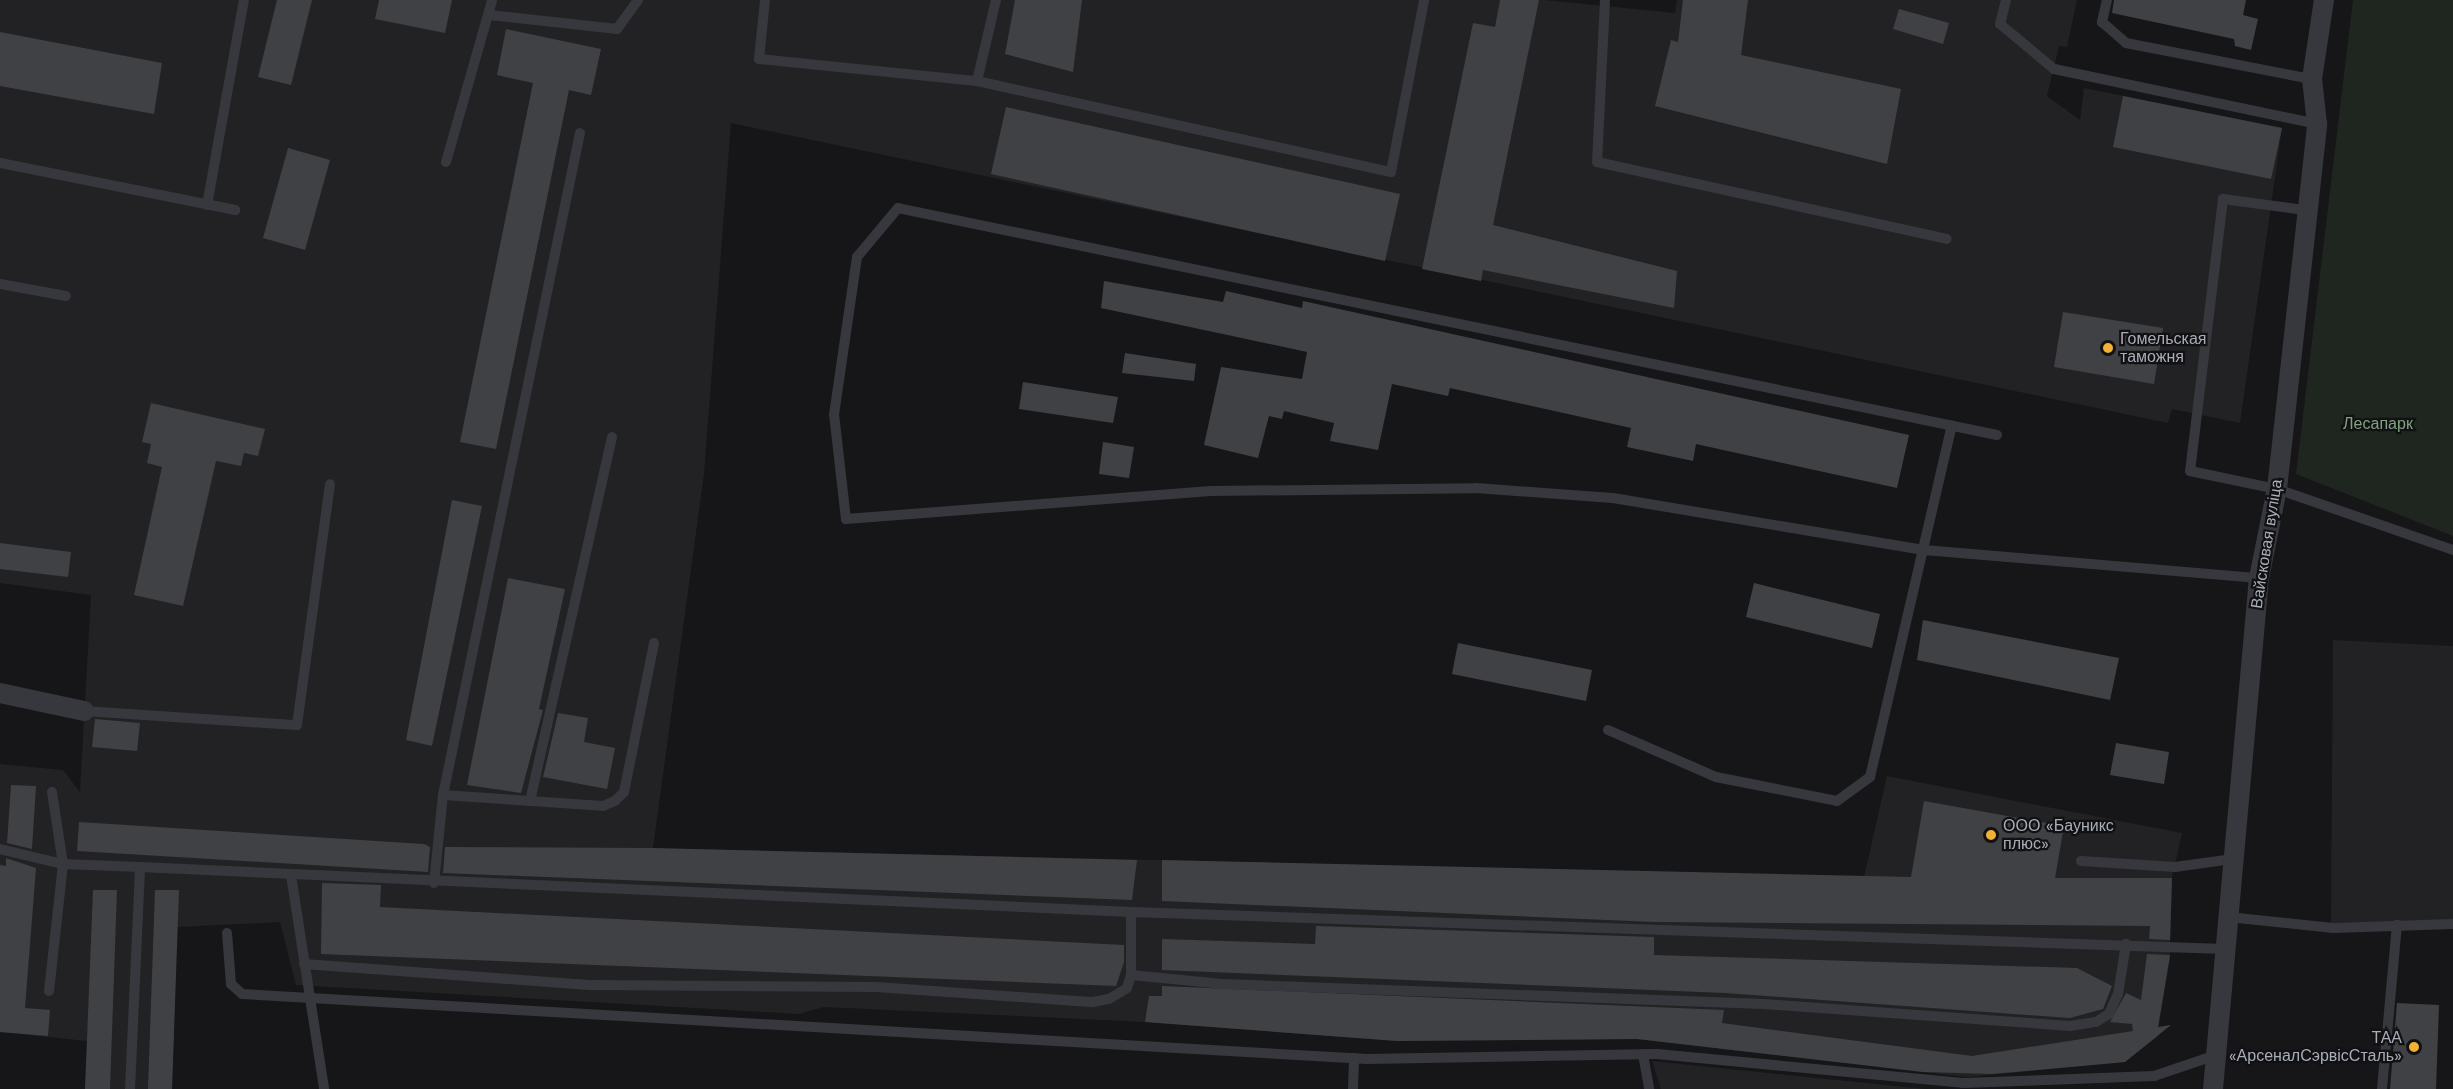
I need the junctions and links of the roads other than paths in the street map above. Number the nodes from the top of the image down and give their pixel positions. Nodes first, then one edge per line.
1 (244, 0) edge
2 (492, 0) edge
3 (638, 0) edge
4 (765, 0) edge
5 (996, 0) edge
6 (1424, 0) edge
7 (1605, 0) edge
8 (2006, 0) edge
9 (2107, 0) edge
10 (2324, 0) edge
11 (489, 15) junction
12 (2312, 79) junction
13 (977, 81) junction
14 (2317, 124) junction
15 (580, 134) dead end
16 (446, 162) dead end
17 (0, 163) edge
18 (207, 205) junction
19 (235, 210) dead end
20 (2305, 210) junction
21 (1947, 239) dead end
22 (0, 284) edge
23 (66, 296) dead end
24 (1952, 425) junction
25 (1997, 435) dead end
26 (612, 436) dead end
27 (330, 484) dead end
28 (2277, 489) junction
29 (1924, 550) junction
30 (2453, 550) edge
31 (2259, 578) junction
32 (654, 643) dead end
33 (0, 693) edge
34 (84, 711) joint
35 (1608, 730) dead end
36 (52, 792) dead end
37 (444, 795) junction
38 (530, 801) junction
39 (0, 849) edge
40 (2233, 859) junction
41 (2081, 861) dead end
42 (63, 864) junction
43 (140, 867) junction
44 (291, 875) junction
45 (434, 883) junction
46 (1131, 912) junction
47 (2228, 917) junction
48 (2453, 924) edge
49 (2397, 925) junction
50 (227, 933) dead end
51 (2126, 944) junction
52 (2224, 949) junction
53 (304, 964) junction
54 (1131, 975) junction
55 (49, 992) dead end
56 (309, 997) junction
57 (1643, 1054) junction
58 (2216, 1055) junction
59 (1354, 1058) junction
60 (130, 1089) edge
61 (324, 1089) edge
62 (1353, 1089) edge
63 (1649, 1089) edge
64 (2213, 1089) edge
65 (2382, 1089) edge

1 - 18 lane
2 - 11 lane
3 - 11 lane
4 - 13 lane
5 - 13 lane
6 - 13 lane
7 - 21 lane
8 - 14 lane
9 - 12 lane
10 - 12 street, Вайсковая вуліца
11 - 16 lane
12 - 14 street, Вайсковая вуліца
14 - 20 street, Вайсковая вуліца
15 - 37 lane
17 - 18 lane
18 - 19 lane
20 - 28 street, Вайсковая вуліца
20 - 28 lane
22 - 23 lane
24 - 25 lane
24 - 29 lane
24 - 29 lane
26 - 38 lane
27 - 34 lane
28 - 30 lane
28 - 31 street, Вайсковая вуліца
29 - 31 lane
29 - 35 lane
31 - 40 street, Вайсковая вуліца
32 - 38 lane
33 - 34 street
36 - 42 lane
37 - 38 lane
37 - 45 lane
39 - 42 lane
40 - 41 lane
40 - 47 street, Вайсковая вуліца
42 - 43 lane
42 - 55 lane
43 - 44 lane
43 - 60 lane
44 - 45 lane
44 - 53 lane
45 - 46 lane
46 - 51 lane
46 - 54 lane
47 - 49 lane
47 - 52 street, Вайсковая вуліца
48 - 49 lane
49 - 65 lane
50 - 56 lane
51 - 52 lane
51 - 54 lane
52 - 58 street, Вайсковая вуліца
53 - 54 lane
53 - 56 lane
56 - 59 lane
56 - 61 lane
57 - 58 lane
57 - 59 lane
57 - 63 lane
58 - 64 street, Вайсковая вуліца
59 - 62 lane

